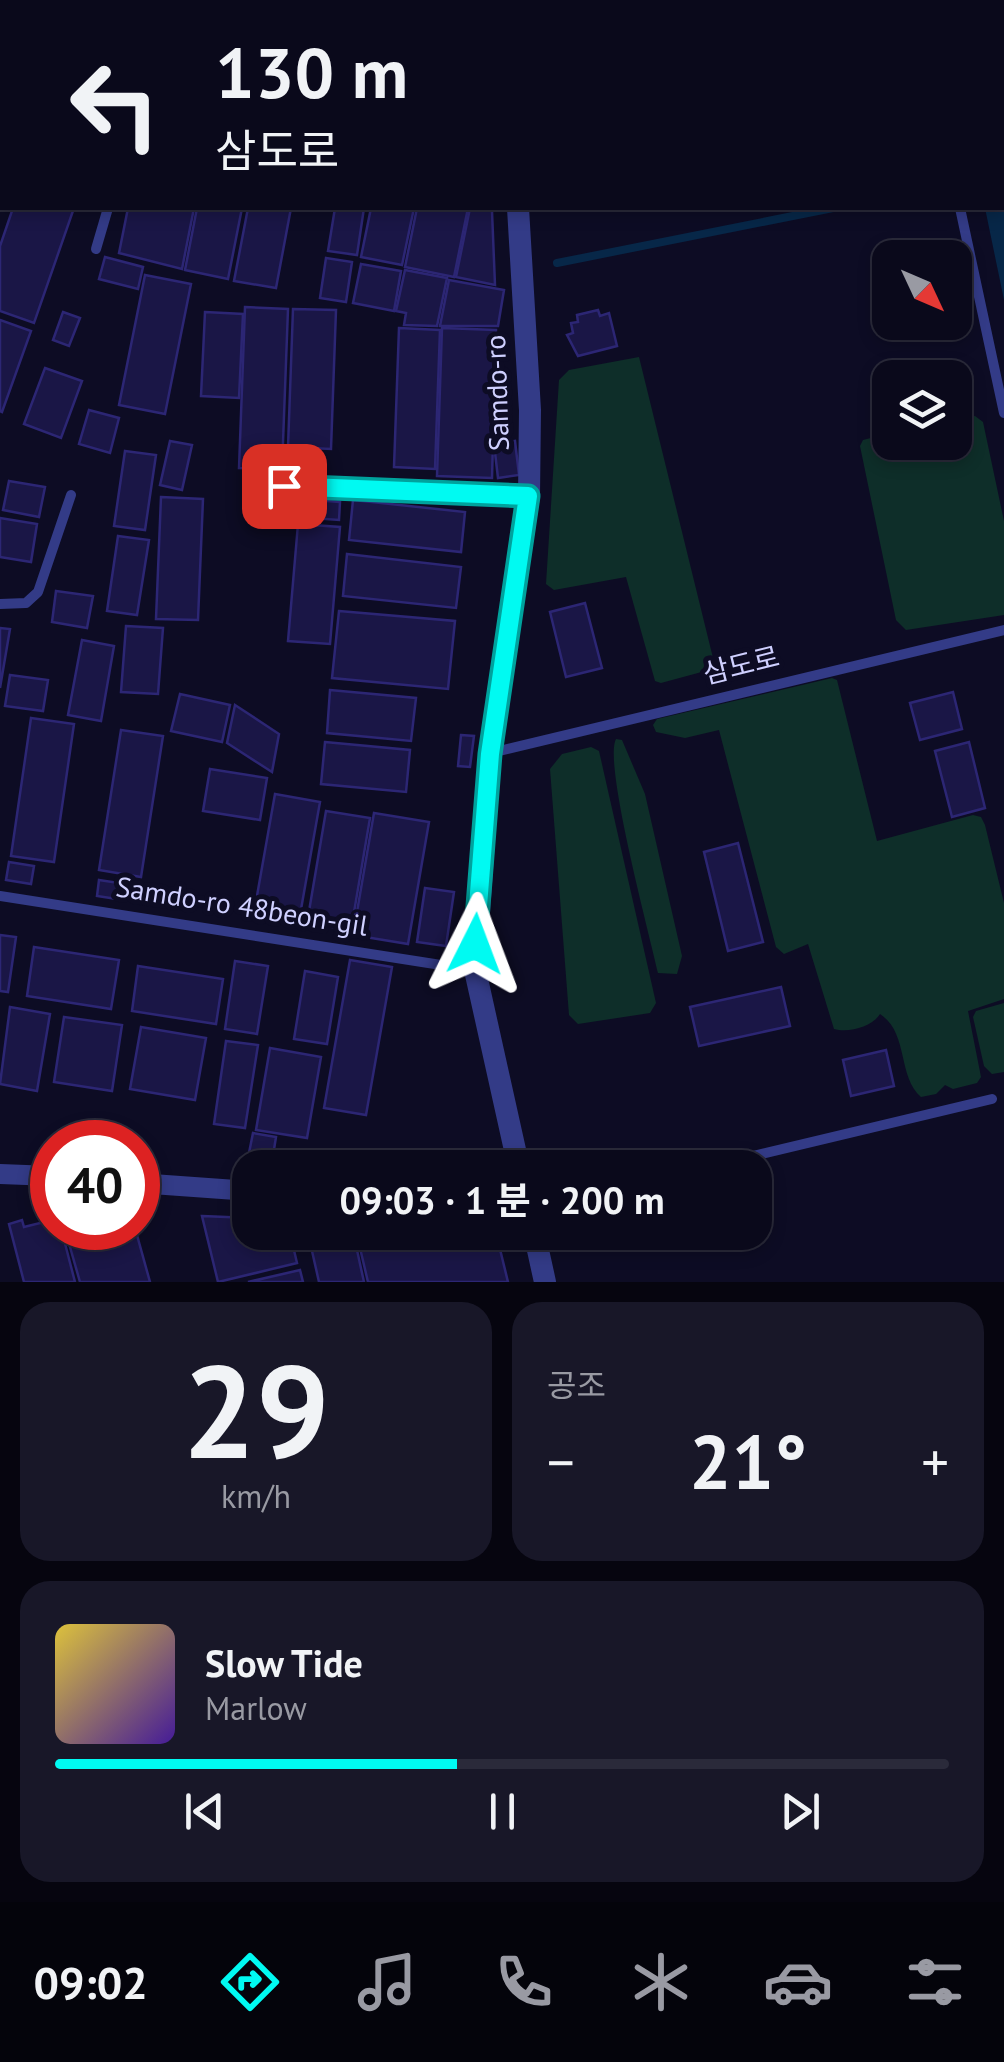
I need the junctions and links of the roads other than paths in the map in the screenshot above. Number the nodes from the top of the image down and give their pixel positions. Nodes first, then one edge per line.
1 (107, 210) edge
2 (518, 210) edge
3 (960, 210) edge
4 (96, 249) dead end
5 (1004, 413) edge
6 (284, 486) dead end
7 (72, 495) dead end
8 (528, 496) junction
9 (0, 604) edge
10 (1004, 630) edge
11 (490, 754) junction
12 (0, 896) edge
13 (474, 970) junction
14 (992, 1099) dead end
15 (516, 1150) edge
16 (772, 1152) edge
17 (0, 1174) edge
18 (30, 1175) edge
19 (160, 1185) edge
20 (232, 1191) edge
21 (538, 1250) edge
22 (546, 1282) edge

1 - 4 lane
2 - 8 street, Samdo-ro
3 - 5 lane
6 - 8 lane
7 - 9 lane
8 - 11 street, Samdo-ro
10 - 11 lane, 삼도로
11 - 13 street, Samdo-ro
12 - 13 lane, Samdo-ro 48beon-gil
13 - 15 street, Samdo-ro
14 - 16 lane
17 - 18 street
19 - 20 street
21 - 22 street

